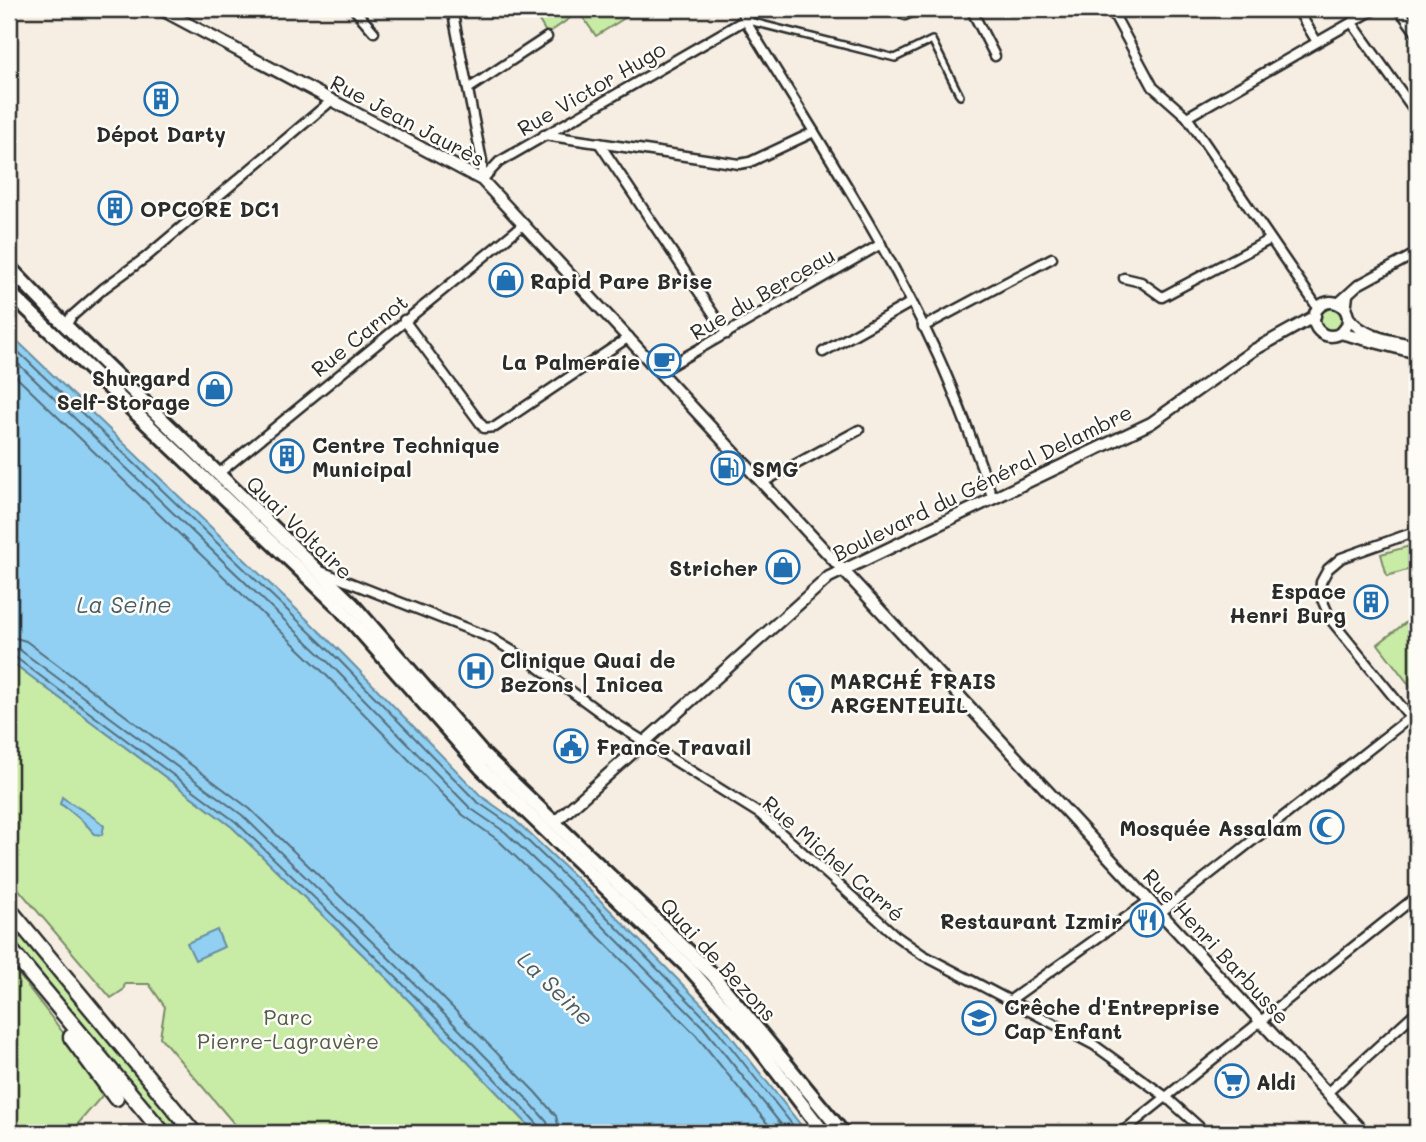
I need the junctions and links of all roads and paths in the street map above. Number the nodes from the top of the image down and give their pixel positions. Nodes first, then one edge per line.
1 (160, 9) edge
2 (354, 9) edge
3 (452, 9) edge
4 (741, 9) edge
5 (756, 9) edge
6 (919, 9) edge
7 (971, 9) edge
8 (1091, 9) edge
9 (1111, 9) edge
10 (1297, 9) edge
11 (1374, 9) edge
12 (1399, 9) edge
13 (1086, 13) dead end
14 (905, 15) dead end
15 (745, 20) junction
16 (1353, 25) junction
17 (374, 32) dead end
18 (1417, 34) edge
19 (547, 37) dead end
20 (1317, 42) junction
21 (995, 56) dead end
22 (468, 89) junction
23 (960, 96) dead end
24 (331, 101) junction
25 (1417, 114) edge
26 (1187, 117) junction
27 (814, 132) junction
28 (544, 135) junction
29 (599, 143) junction
30 (482, 180) junction
31 (524, 224) junction
32 (1269, 240) junction
33 (881, 244) junction
34 (1417, 253) edge
35 (1052, 258) dead end
36 (9, 267) edge
37 (1125, 278) dead end
38 (9, 292) edge
39 (1348, 295) junction
40 (910, 303) junction
41 (1337, 303) junction
42 (1317, 312) junction
43 (1347, 315) junction
44 (404, 320) junction
45 (65, 326) junction
46 (923, 327) junction
47 (1318, 330) junction
48 (1340, 333) junction
49 (727, 334) junction
50 (1283, 335) junction
51 (629, 337) junction
52 (1417, 346) edge
53 (823, 352) dead end
54 (1417, 354) edge
55 (660, 372) junction
56 (859, 430) dead end
57 (218, 474) junction
58 (763, 482) junction
59 (993, 499) junction
60 (1417, 531) edge
61 (842, 569) junction
62 (317, 570) junction
63 (1414, 715) edge
64 (647, 743) junction
65 (551, 828) junction
66 (1417, 896) edge
67 (1149, 901) junction
68 (9, 909) edge
69 (1160, 912) junction
70 (9, 948) edge
71 (1009, 1001) junction
72 (54, 1003) junction
73 (1417, 1011) edge
74 (1260, 1021) junction
75 (1327, 1093) junction
76 (1166, 1097) junction
77 (116, 1098) dead end
78 (163, 1133) edge
79 (194, 1133) edge
80 (824, 1133) edge
81 (843, 1133) edge
82 (1121, 1133) edge
83 (1206, 1133) edge
84 (1364, 1133) edge

1 - 24 street, Rue Jean Jaurès
2 - 17 street
3 - 22 street
4 - 15 street
5 - 15 street, Rue Victor Hugo
6 - 14 street
7 - 21 street
8 - 13 street
9 - 26 street
10 - 20 street
11 - 16 street
12 - 18 street
15 - 23 street
15 - 27 street
15 - 28 street, Rue Victor Hugo
16 - 20 street
16 - 25 street
19 - 22 street
20 - 26 street
22 - 30 street
24 - 30 street, Rue Jean Jaurès
24 - 45 street
26 - 32 street
27 - 29 street
27 - 33 street
28 - 29 street
28 - 30 street, Rue Victor Hugo
29 - 49 street
30 - 31 street, Rue Jean Jaurès
31 - 44 street, Rue Carnot
31 - 51 street, Rue Jean Jaurès
32 - 37 street
32 - 42 street
33 - 40 street
33 - 49 street, Rue du Berceau
34 - 39 street
35 - 46 street
36 - 45 main road, Quai Voltaire
38 - 65 main road, Quai Voltaire
39 - 41 street
39 - 43 street
40 - 46 street
40 - 53 street
41 - 42 street
41 - 43 street
42 - 47 street
42 - 50 street, Boulevard du Général Delambre
43 - 48 street
43 - 52 street
44 - 51 street
44 - 57 street, Rue Carnot
45 - 57 main road, Quai Voltaire
46 - 59 street
47 - 48 street
47 - 50 street, Boulevard du Général Delambre
48 - 54 street
49 - 55 street, Rue du Berceau
50 - 59 street, Boulevard du Général Delambre
51 - 55 street, Rue Jean Jaurès
55 - 58 street, Rue Jean Jaurès
56 - 58 street
57 - 62 main road, Quai Voltaire
58 - 61 street, Rue Henri Barbusse
59 - 61 street, Boulevard du Général Delambre
60 - 63 street
61 - 64 street, Boulevard du Général Delambre
61 - 67 street, Rue Henri Barbusse
62 - 64 street, Rue Michel Carré
62 - 65 main road, Quai Voltaire
63 - 69 street
64 - 65 street, Boulevard du Général Delambre
64 - 71 street, Rue Michel Carré
65 - 80 main road, Quai de Bezons
65 - 81 main road, Quai de Bezons
66 - 74 street
67 - 69 street, Rue Henri Barbusse
67 - 71 street
68 - 79 highway
69 - 74 street, Rue Henri Barbusse
70 - 72 highway
71 - 76 street, Rue Michel Carré
72 - 77 highway
72 - 78 highway
73 - 75 street
74 - 75 street, Rue Henri Barbusse
74 - 76 street
75 - 84 street, Rue Henri Barbusse
76 - 82 street
76 - 83 street, Rue Michel Carré

